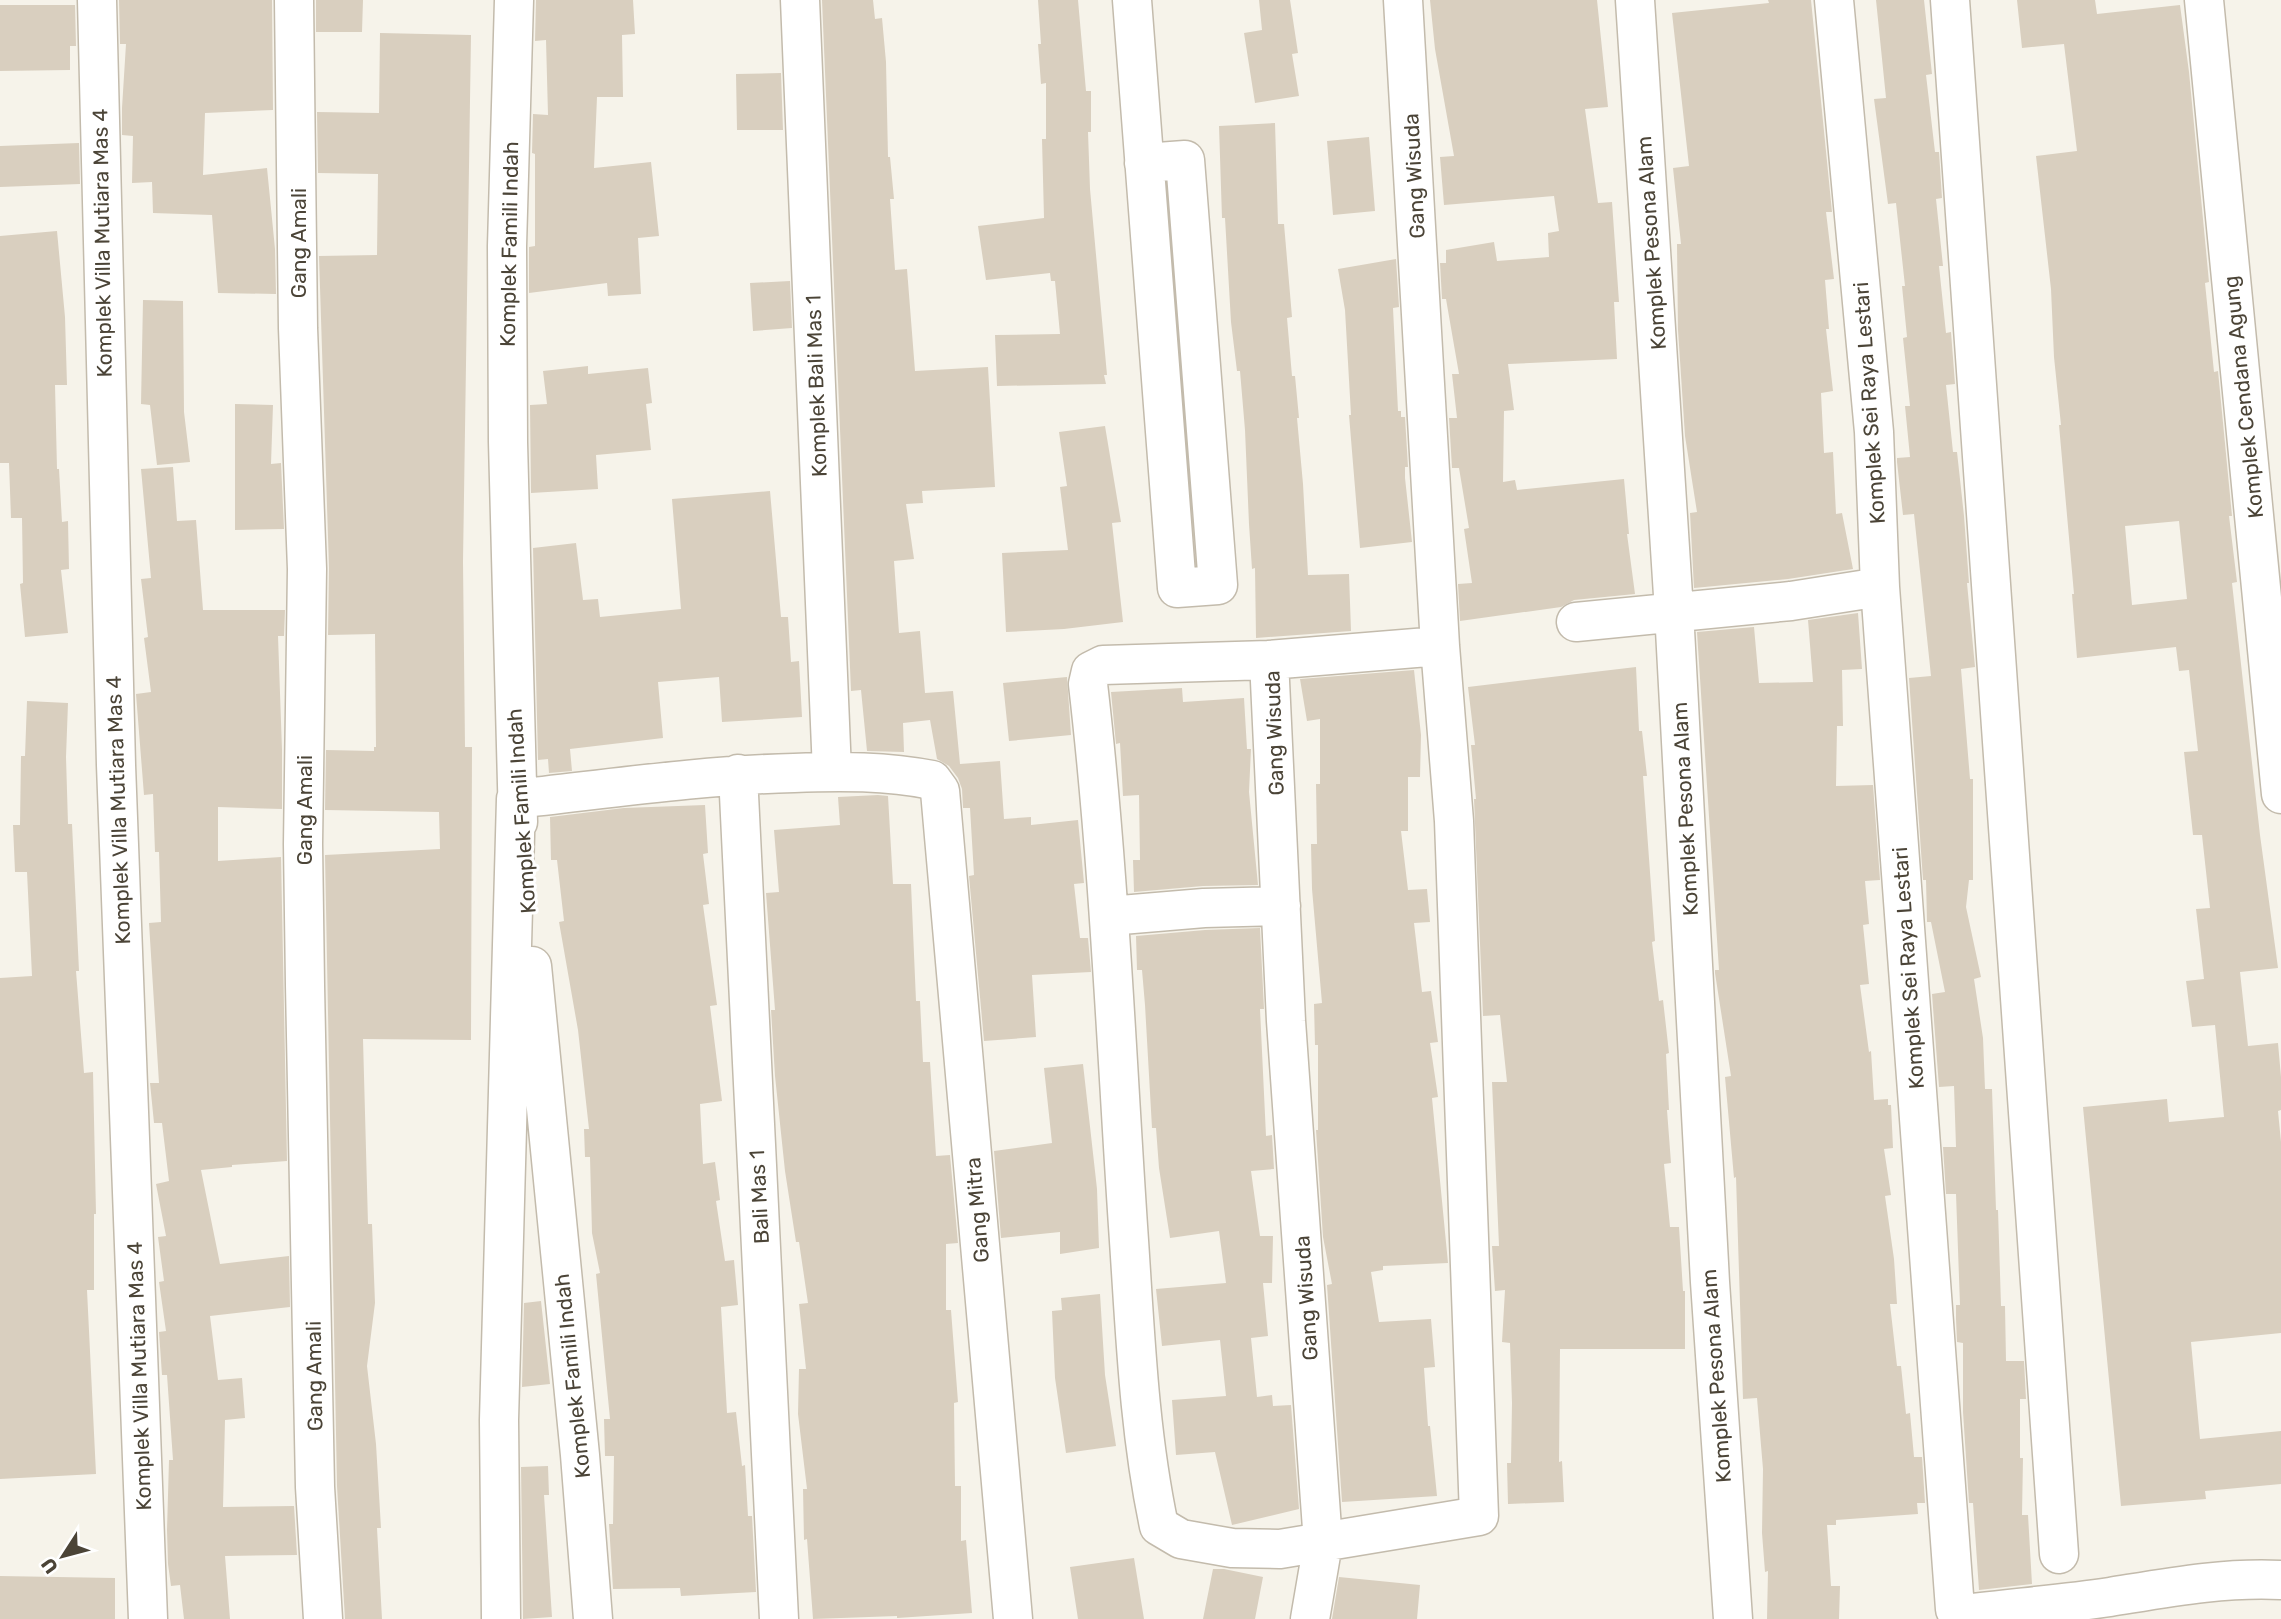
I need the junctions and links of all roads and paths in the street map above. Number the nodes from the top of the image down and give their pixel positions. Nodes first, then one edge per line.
1 (97, 0) edge
2 (294, 0) edge
3 (514, 0) edge
4 (800, 0) edge
5 (1132, 0) edge
6 (1403, 0) edge
7 (1635, 0) edge
8 (1835, 0) edge
9 (1950, 0) edge
10 (2204, 0) edge
11 (1144, 163) junction
12 (1880, 587) junction
13 (1674, 611) junction
14 (1576, 622) dead end
15 (1440, 646) junction
16 (1269, 660) junction
17 (832, 772) junction
18 (738, 774) junction
19 (2281, 794) edge
20 (516, 799) junction
21 (1281, 906) junction
22 (1109, 916) junction
23 (1323, 1543) junction
24 (2059, 1554) dead end
25 (2281, 1580) edge
26 (2106, 1608) edge
27 (148, 1619) edge
28 (323, 1619) edge
29 (501, 1619) edge
30 (593, 1619) edge
31 (779, 1619) edge
32 (1013, 1619) edge
33 (1310, 1619) edge
34 (1733, 1619) edge

1 - 27 street, Komplek Villa Mutiara Mas 4
2 - 28 street, Gang Amali
3 - 20 street, Komplek Famili Indah
4 - 17 street, Komplek Bali Mas 1
5 - 11 street
6 - 15 street, Gang Wisuda
7 - 13 street, Komplek Pesona Alam
8 - 12 street, Komplek Sei Raya Lestari
9 - 24 street
10 - 19 street, Komplek Cendana Agung
11 - 11 street
12 - 13 street
12 - 26 street, Komplek Sei Raya Lestari
13 - 14 street
13 - 34 street, Komplek Pesona Alam
15 - 16 street, Gang Wisuda
15 - 23 street
16 - 21 street, Gang Wisuda
16 - 22 street
17 - 18 street
17 - 32 street, Gang Mitra
18 - 20 street
18 - 31 street, Bali Mas 1
20 - 29 street
20 - 30 street, Komplek Famili Indah
21 - 22 street
21 - 23 street, Gang Wisuda
22 - 23 street
23 - 33 street, Gang Wisuda
25 - 26 street, Komplek Sei Raya Lestari

